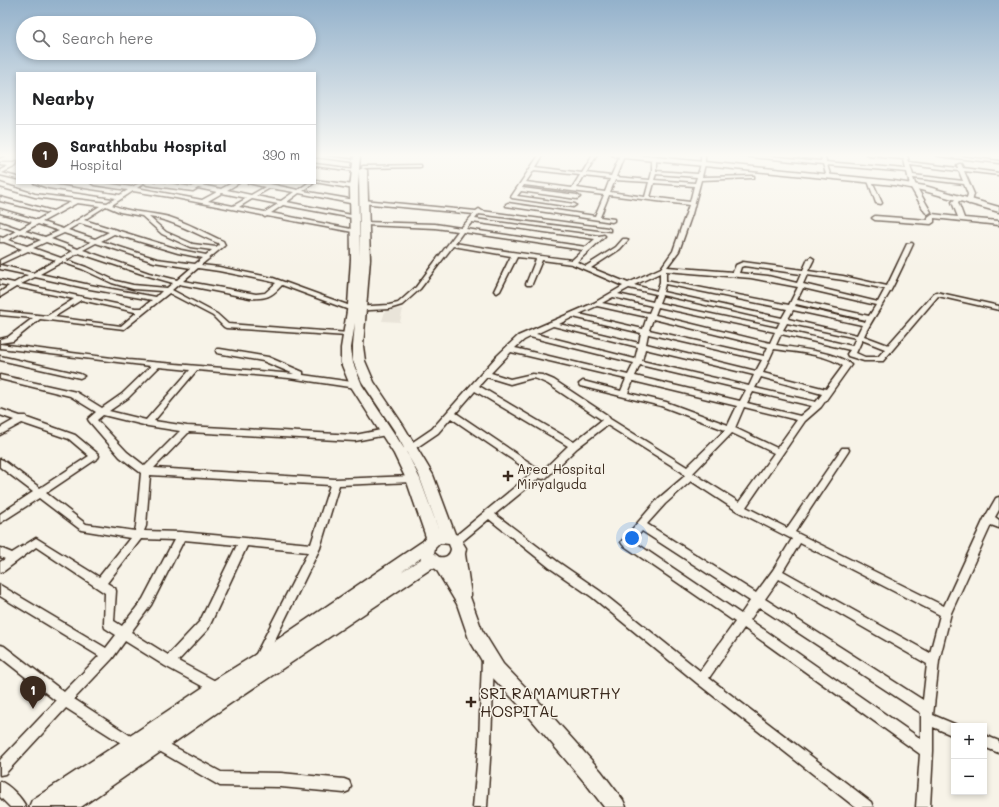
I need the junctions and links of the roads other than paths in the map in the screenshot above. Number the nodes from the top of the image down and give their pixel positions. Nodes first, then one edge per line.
1 (28, 193) edge
2 (97, 193) edge
3 (127, 193) edge
4 (152, 193) edge
5 (218, 193) edge
6 (230, 193) edge
7 (259, 193) edge
8 (296, 193) edge
9 (301, 193) edge
10 (356, 193) edge
11 (359, 193) edge
12 (517, 193) edge
13 (546, 193) edge
14 (580, 193) edge
15 (595, 193) edge
16 (648, 193) edge
17 (695, 193) edge
18 (875, 193) edge
19 (917, 193) edge
20 (936, 193) edge
21 (970, 193) edge
22 (607, 194) junction
23 (121, 196) junction
24 (252, 197) junction
25 (514, 197) junction
26 (577, 197) junction
27 (0, 199) edge
28 (647, 199) junction
29 (958, 199) junction
30 (76, 201) junction
31 (202, 202) junction
32 (359, 202) junction
33 (969, 202) junction
34 (281, 203) junction
35 (879, 203) dead end
36 (692, 204) junction
37 (107, 205) junction
38 (508, 205) junction
39 (573, 205) junction
40 (233, 208) junction
41 (999, 210) edge
42 (0, 211) edge
43 (479, 212) junction
44 (928, 212) dead end
45 (54, 213) junction
46 (501, 214) junction
47 (568, 214) junction
48 (264, 215) junction
49 (145, 216) junction
50 (597, 218) junction
51 (875, 218) dead end
52 (360, 220) junction
53 (472, 220) junction
54 (612, 220) dead end
55 (962, 220) junction
56 (80, 221) junction
57 (37, 222) junction
58 (999, 223) edge
59 (0, 224) edge
60 (563, 224) junction
61 (63, 230) junction
62 (462, 230) junction
63 (21, 231) junction
64 (114, 232) junction
65 (356, 232) junction
66 (600, 238) junction
67 (46, 239) junction
68 (1, 240) edge
69 (625, 240) dead end
70 (97, 241) junction
71 (452, 244) junction
72 (910, 244) dead end
73 (27, 248) junction
74 (217, 249) junction
75 (588, 249) junction
76 (80, 251) junction
77 (515, 255) junction
78 (208, 257) junction
79 (540, 257) junction
80 (810, 259) dead end
81 (61, 261) junction
82 (0, 262) edge
83 (574, 262) junction
84 (197, 266) junction
85 (0, 267) edge
86 (584, 267) junction
87 (663, 269) junction
88 (804, 273) junction
89 (35, 274) junction
90 (736, 274) junction
91 (0, 282) edge
92 (178, 282) junction
93 (663, 282) junction
94 (280, 283) junction
95 (529, 284) dead end
96 (15, 285) junction
97 (800, 285) junction
98 (628, 286) junction
99 (889, 288) junction
100 (168, 290) junction
101 (497, 291) dead end
102 (660, 292) junction
103 (0, 295) edge
104 (612, 295) junction
105 (80, 298) junction
106 (157, 299) junction
107 (596, 304) junction
108 (654, 304) junction
109 (879, 304) junction
110 (792, 305) junction
111 (357, 308) junction
112 (999, 308) edge
113 (144, 310) junction
114 (0, 313) edge
115 (573, 315) junction
116 (651, 316) junction
117 (39, 318) junction
118 (48, 318) junction
119 (871, 318) junction
120 (784, 320) junction
121 (552, 324) junction
122 (866, 324) junction
123 (779, 331) junction
124 (645, 332) junction
125 (348, 334) junction
126 (532, 335) junction
127 (859, 337) junction
128 (0, 338) edge
129 (0, 341) edge
130 (6, 344) edge
131 (643, 346) junction
132 (772, 346) junction
133 (889, 348) junction
134 (509, 350) junction
135 (220, 351) dead end
136 (852, 352) junction
137 (0, 358) edge
138 (766, 359) junction
139 (638, 362) junction
140 (844, 363) junction
141 (158, 364) junction
142 (196, 367) junction
143 (487, 374) junction
144 (759, 374) junction
145 (80, 376) dead end
146 (0, 377) edge
147 (299, 378) junction
148 (630, 378) junction
149 (583, 384) dead end
150 (356, 385) junction
151 (475, 387) junction
152 (752, 388) junction
153 (826, 392) junction
154 (623, 395) junction
155 (742, 404) junction
156 (818, 405) junction
157 (0, 412) edge
158 (102, 412) junction
159 (451, 414) junction
160 (22, 418) junction
161 (802, 419) junction
162 (607, 421) junction
163 (148, 423) junction
164 (187, 429) junction
165 (730, 429) junction
166 (0, 432) edge
167 (386, 432) junction
168 (574, 446) junction
169 (411, 449) junction
170 (845, 450) dead end
171 (779, 452) junction
172 (400, 453) junction
173 (0, 462) edge
174 (146, 471) junction
175 (538, 473) junction
176 (688, 474) junction
177 (413, 479) junction
178 (335, 482) junction
179 (40, 493) junction
180 (999, 501) edge
181 (740, 508) junction
182 (489, 514) junction
183 (0, 518) edge
184 (989, 519) junction
185 (641, 524) junction
186 (999, 524) edge
187 (138, 535) junction
188 (793, 535) junction
189 (181, 536) junction
190 (244, 541) junction
191 (315, 548) junction
192 (442, 549) junction
193 (0, 552) edge
194 (13, 558) junction
195 (0, 568) edge
196 (777, 573) junction
197 (100, 584) junction
198 (0, 590) edge
199 (758, 599) junction
200 (946, 613) junction
201 (742, 621) junction
202 (124, 633) junction
203 (108, 654) junction
204 (2, 655) edge
205 (488, 656) junction
206 (933, 661) junction
207 (170, 662) junction
208 (259, 662) junction
209 (700, 679) junction
210 (217, 688) junction
211 (65, 700) junction
212 (927, 714) junction
213 (951, 728) edge
214 (987, 742) edge
215 (158, 744) junction
216 (134, 745) junction
217 (999, 747) edge
218 (927, 751) junction
219 (0, 769) edge
220 (344, 786) dead end
221 (0, 788) edge
222 (18, 807) edge
223 (39, 807) edge
224 (64, 807) edge
225 (480, 807) edge
226 (616, 807) edge
227 (866, 807) edge
228 (923, 807) edge

1 - 30 street
2 - 23 street
3 - 23 street
4 - 31 street
5 - 31 street
6 - 24 street
7 - 24 street
8 - 34 street
9 - 32 street
10 - 32 main road
11 - 32 main road
12 - 25 street
13 - 26 street
14 - 26 street
15 - 22 street
16 - 28 street
17 - 36 street
18 - 35 street
19 - 44 street
20 - 29 main road
21 - 33 street
22 - 28 street
22 - 50 street
23 - 37 street
24 - 34 street
24 - 40 street
25 - 38 street
25 - 39 street
26 - 39 street
27 - 45 street
28 - 36 street
29 - 33 main road
29 - 55 street
30 - 37 street
30 - 45 street
31 - 40 street
32 - 43 street
32 - 52 main road
33 - 41 main road
34 - 48 street
34 - 52 street
36 - 87 street
37 - 49 street
37 - 56 street
38 - 46 street
38 - 47 street
39 - 47 street
40 - 48 street
42 - 57 street
43 - 46 street
43 - 53 street
45 - 57 street
46 - 60 street
47 - 50 street
47 - 60 street
48 - 65 street
49 - 74 street
49 - 74 street
50 - 54 street
51 - 55 street
52 - 62 street
52 - 65 main road
52 - 111 main road
53 - 62 street
53 - 66 street
55 - 58 street
56 - 61 street
56 - 64 street
57 - 61 street
57 - 63 street
59 - 63 street
60 - 66 street
61 - 67 street
61 - 70 street
62 - 71 street
62 - 75 street
63 - 67 street
63 - 68 street
64 - 70 street
64 - 78 street
65 - 111 main road
66 - 75 street
67 - 73 street
67 - 76 street
68 - 73 street
69 - 86 street
70 - 76 street
70 - 84 street
71 - 77 street
71 - 111 street
72 - 99 street
73 - 81 street
73 - 82 street
74 - 78 street
75 - 83 street
76 - 81 street
76 - 92 street
77 - 79 street
77 - 101 street
78 - 84 street
79 - 83 street
79 - 95 street
80 - 88 street
81 - 89 street
81 - 100 street
83 - 86 street
84 - 92 street
84 - 94 street
85 - 89 street
86 - 98 street
87 - 90 street
87 - 93 street
87 - 98 street
88 - 90 street
88 - 97 street
88 - 99 street
89 - 96 street
89 - 106 street
90 - 97 street
91 - 96 street
92 - 94 street
92 - 100 street
93 - 102 street
93 - 110 street
94 - 111 street
96 - 103 street
96 - 105 street
97 - 109 street
97 - 110 street
98 - 102 street
98 - 104 street
99 - 109 street
100 - 106 street
100 - 125 street
102 - 108 street
102 - 120 street
104 - 107 street
104 - 108 street
105 - 113 street
105 - 118 street
106 - 113 street
107 - 115 street
107 - 116 street
108 - 116 street
108 - 123 street
109 - 119 street
110 - 119 street
110 - 120 street
110 - 122 street
111 - 125 main road
111 - 169 main road
112 - 133 street
113 - 118 street
114 - 117 street
115 - 121 street
115 - 124 street
116 - 124 street
116 - 132 street
117 - 118 street
117 - 130 street
119 - 122 street
120 - 123 street
120 - 127 street
121 - 126 street
121 - 131 street
122 - 127 street
123 - 132 street
123 - 136 street
124 - 131 street
124 - 138 street
125 - 150 main road
126 - 134 street
126 - 139 street
127 - 133 street
127 - 136 street
128 - 130 street
129 - 130 street
130 - 141 street
131 - 139 street
131 - 144 street
132 - 138 street
132 - 140 street
133 - 136 street
134 - 143 street
134 - 148 street
135 - 147 street
136 - 140 street
137 - 145 street
138 - 144 street
139 - 148 street
139 - 152 street
140 - 153 street
141 - 142 street
141 - 158 street
142 - 147 street
142 - 163 street
143 - 151 street
143 - 162 street
144 - 152 street
144 - 153 street
146 - 158 street
147 - 150 street
148 - 154 street
148 - 155 street
149 - 154 street
150 - 167 main road
151 - 159 street
151 - 168 street
152 - 155 street
152 - 156 street
153 - 156 street
154 - 165 street
155 - 161 street
155 - 165 street
156 - 161 street
157 - 160 street
158 - 163 street
158 - 174 street
159 - 169 street
159 - 175 street
160 - 166 street
160 - 179 street
161 - 171 street
162 - 168 street
162 - 176 street
163 - 164 street
164 - 167 street
164 - 174 street
165 - 171 street
165 - 176 street
167 - 172 main road
168 - 175 street
169 - 172 street
169 - 192 main road
170 - 188 street
171 - 181 street
172 - 177 main road
173 - 179 street
174 - 178 street
174 - 187 street
175 - 182 street
176 - 181 street
176 - 185 street
177 - 178 street
177 - 192 main road
178 - 191 street
179 - 183 street
179 - 187 street
180 - 184 street
181 - 188 street
182 - 192 street
182 - 209 street
184 - 186 street
184 - 200 street
185 - 199 street
185 - 201 street
187 - 189 street
187 - 197 street
188 - 196 street
188 - 200 street
189 - 190 street
189 - 202 street
190 - 191 street
190 - 207 street
191 - 208 street
192 - 205 main road
192 - 208 main road
192 - 215 main road
193 - 194 street
194 - 195 street
194 - 197 street
196 - 199 street
196 - 206 street
197 - 202 street
198 - 203 street
199 - 201 street
199 - 212 street
200 - 206 street
201 - 209 street
201 - 218 street
202 - 203 street
202 - 207 street
203 - 211 street
204 - 211 street
205 - 225 street
205 - 226 main road
206 - 212 street
207 - 210 street
208 - 210 main road
209 - 227 street
210 - 216 main road
211 - 216 street
211 - 219 street
212 - 213 street
212 - 218 street
214 - 217 street
215 - 220 street
215 - 224 main road
216 - 223 main road
218 - 228 street
221 - 222 street

